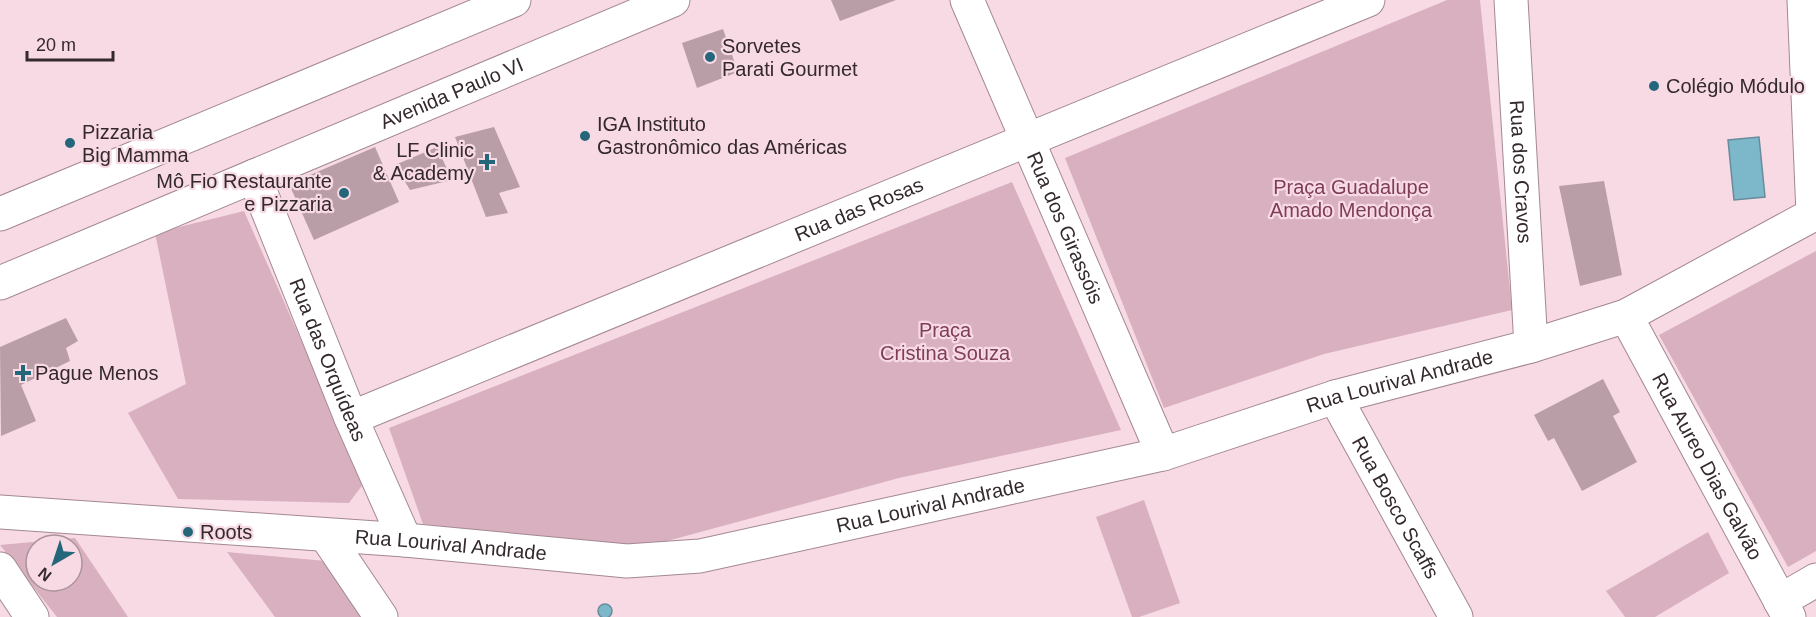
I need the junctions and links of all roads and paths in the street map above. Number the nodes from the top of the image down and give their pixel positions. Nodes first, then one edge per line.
1 (514, 0) edge
2 (673, 0) edge
3 (967, 0) edge
4 (1368, 0) edge
5 (1510, 0) edge
6 (1804, 0) edge
7 (1026, 141) junction
8 (254, 176) junction
9 (1815, 213) edge
10 (0, 214) edge
11 (0, 283) edge
12 (1626, 316) junction
13 (1531, 346) junction
14 (1335, 397) junction
15 (351, 418) junction
16 (1163, 454) junction
17 (0, 512) edge
18 (327, 537) junction
19 (405, 540) junction
20 (0, 569) edge
21 (1816, 580) edge
22 (1785, 609) edge
23 (32, 617) edge
24 (381, 617) edge
25 (1456, 617) edge

1 - 10 street
2 - 8 street, Avenida Paulo VI
3 - 7 street, Rua dos Girassóis
4 - 7 street, Rua das Rosas
5 - 13 street, Rua dos Cravos
6 - 9 street
7 - 15 street, Rua das Rosas
7 - 16 street, Rua dos Girassóis
8 - 11 street, Avenida Paulo VI
8 - 15 street, Rua das Orquídeas
9 - 12 street, Rua Lourival Andrade
12 - 13 street, Rua Lourival Andrade
12 - 22 street, Rua Aureo Dias Galvão
13 - 14 street, Rua Lourival Andrade
14 - 16 street, Rua Lourival Andrade
14 - 25 street, Rua Bosco Scaffs
15 - 19 street, Rua das Orquídeas
16 - 19 street, Rua Lourival Andrade
17 - 18 street, Rua Lourival Andrade
18 - 19 street, Rua Lourival Andrade
18 - 24 street
20 - 23 street
21 - 22 street

